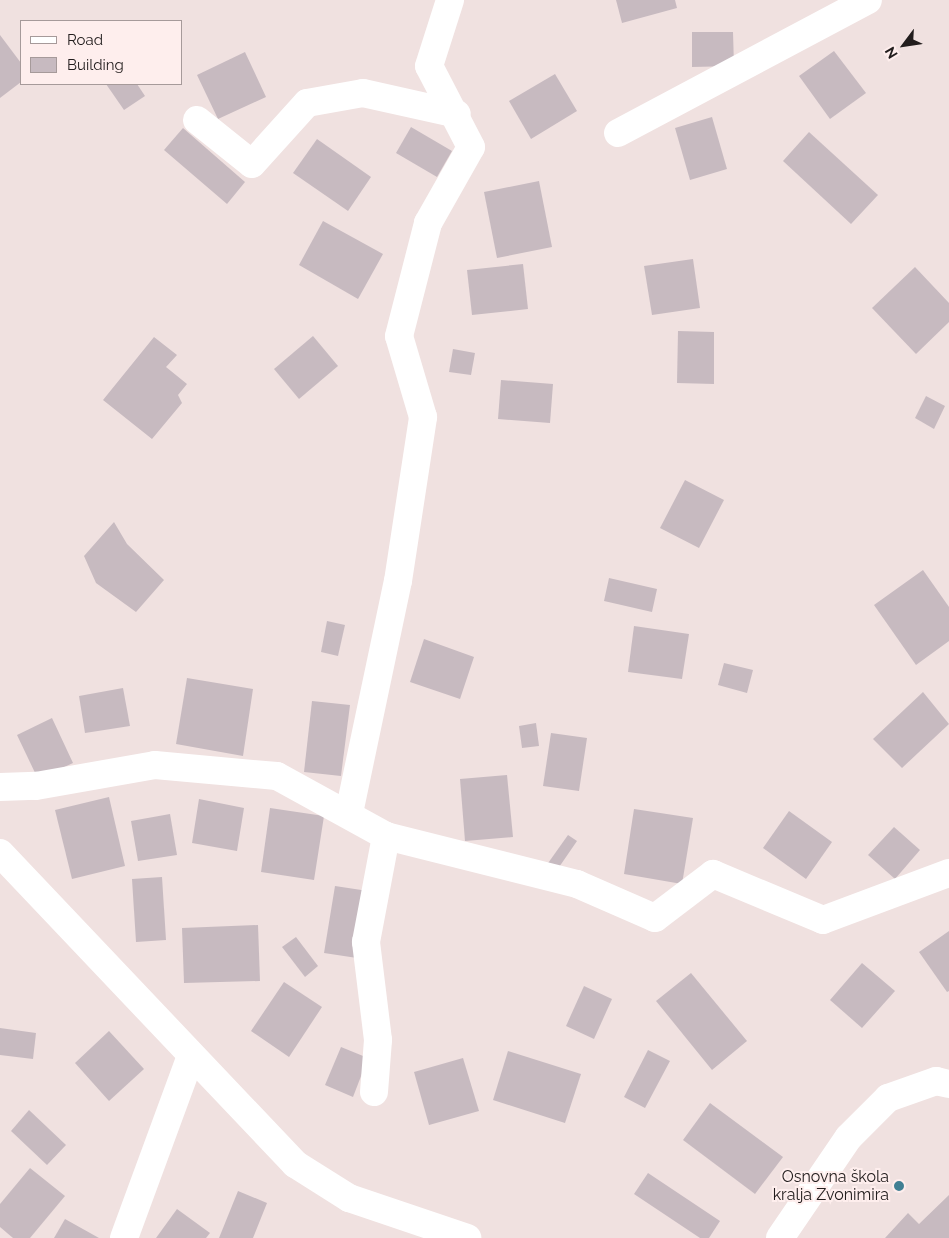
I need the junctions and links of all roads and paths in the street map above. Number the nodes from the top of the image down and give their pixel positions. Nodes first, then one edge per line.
1 (450, 0) edge
2 (868, 0) edge
3 (457, 114) junction
4 (197, 120) dead end
5 (618, 133) dead end
6 (0, 787) edge
7 (349, 813) junction
8 (386, 836) junction
9 (0, 853) edge
10 (949, 873) edge
11 (191, 1056) junction
12 (949, 1084) edge
13 (374, 1092) dead end
14 (124, 1238) edge
15 (467, 1238) edge
16 (780, 1238) edge

1 - 3 street
2 - 5 street
3 - 4 street
3 - 7 street
6 - 7 street
7 - 8 street
8 - 10 street
8 - 13 street
9 - 11 street
11 - 14 street
11 - 15 street
12 - 16 street

